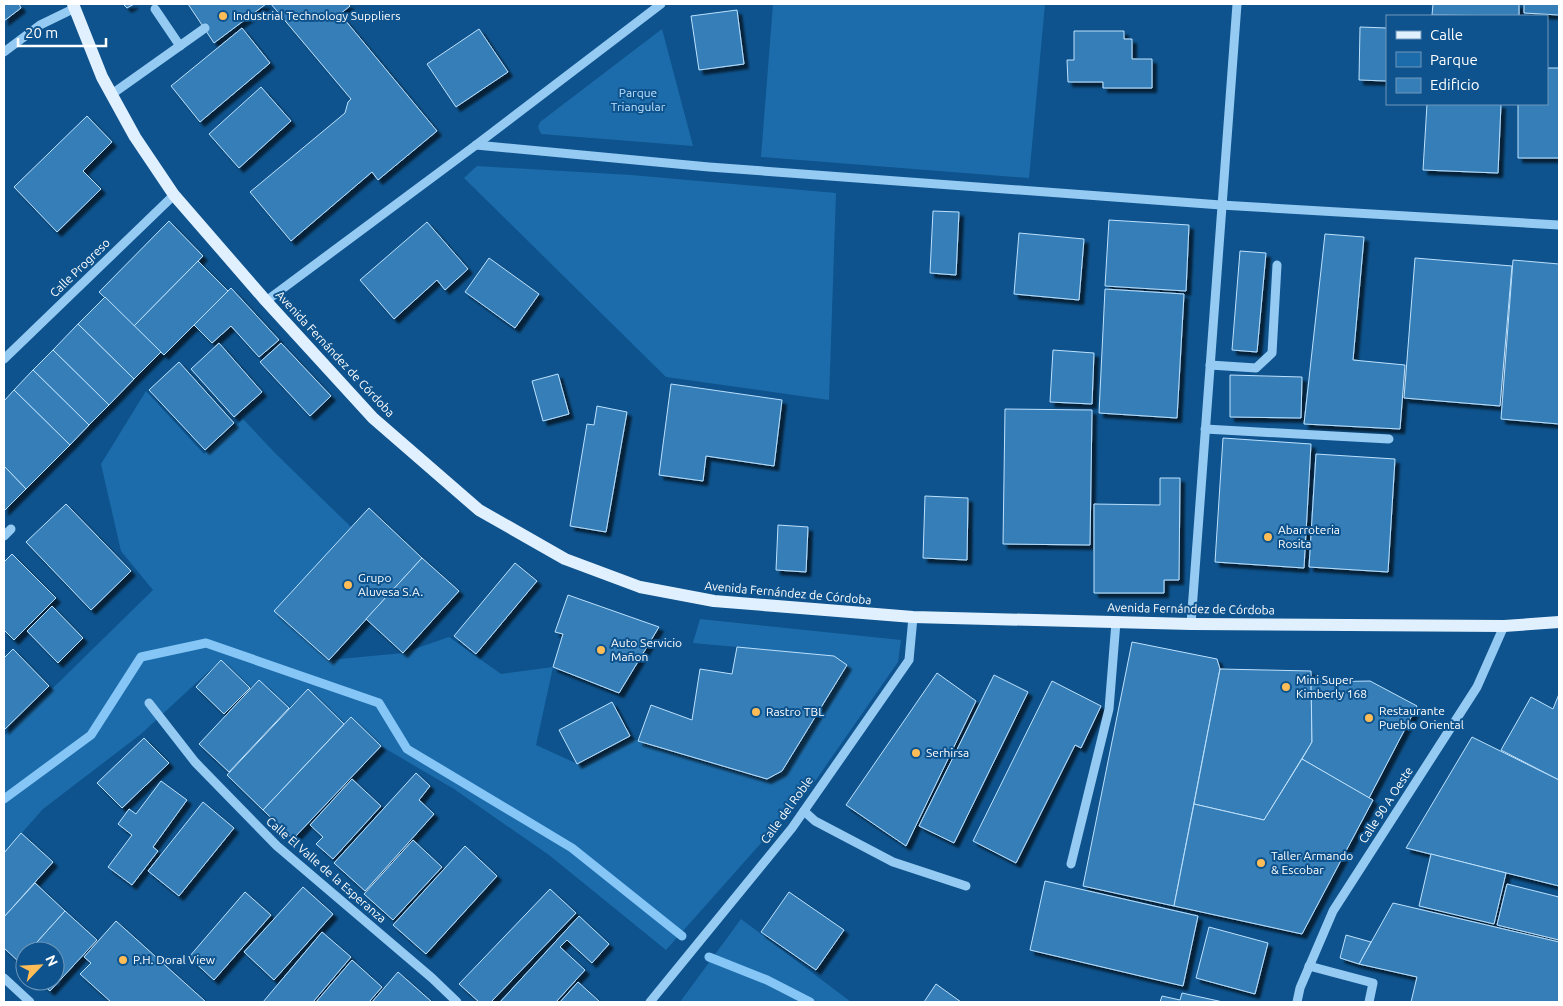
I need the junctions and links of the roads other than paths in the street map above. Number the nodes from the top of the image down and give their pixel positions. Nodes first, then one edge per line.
1 (661, 4) edge
2 (1237, 4) edge
3 (74, 6) edge
4 (155, 9) dead end
5 (205, 28) dead end
6 (180, 46) junction
7 (4, 52) edge
8 (112, 94) junction
9 (476, 145) junction
10 (174, 195) junction
11 (1221, 205) junction
12 (1559, 226) edge
13 (1277, 265) dead end
14 (266, 301) junction
15 (4, 359) edge
16 (1210, 365) junction
17 (1205, 429) junction
18 (1389, 439) dead end
19 (913, 617) junction
20 (1116, 622) junction
21 (1559, 622) edge
22 (1191, 624) junction
23 (1504, 626) junction
24 (149, 703) dead end
25 (804, 811) junction
26 (1071, 864) dead end
27 (966, 886) dead end
28 (1309, 966) junction
29 (4, 978) edge
30 (30, 1002) edge
31 (457, 1002) edge
32 (650, 1002) edge
33 (1297, 1002) edge
34 (1369, 1002) edge

1 - 9 street
2 - 11 street
3 - 7 street
3 - 8 main road, Avenida Fernández de Córdoba
4 - 6 street
5 - 6 street
6 - 8 street
8 - 10 main road, Avenida Fernández de Córdoba
9 - 11 street
9 - 14 street
10 - 14 main road, Avenida Fernández de Córdoba
10 - 15 street, Calle Progreso
11 - 12 street
11 - 16 street
13 - 16 street
14 - 19 main road, Avenida Fernández de Córdoba
16 - 17 street
17 - 18 street
17 - 22 street
19 - 20 main road, Avenida Fernández de Córdoba
19 - 25 street, Calle del Roble
20 - 22 main road, Avenida Fernández de Córdoba
20 - 26 street
21 - 23 main road, Avenida Fernández de Córdoba
22 - 23 main road, Avenida Fernández de Córdoba
23 - 28 street, Calle 90 A Oeste
24 - 31 street, Calle El Valle de la Esperanza
25 - 27 street
25 - 32 street, Calle del Roble
28 - 33 street, Calle 90 A Oeste
28 - 34 street
29 - 30 street

